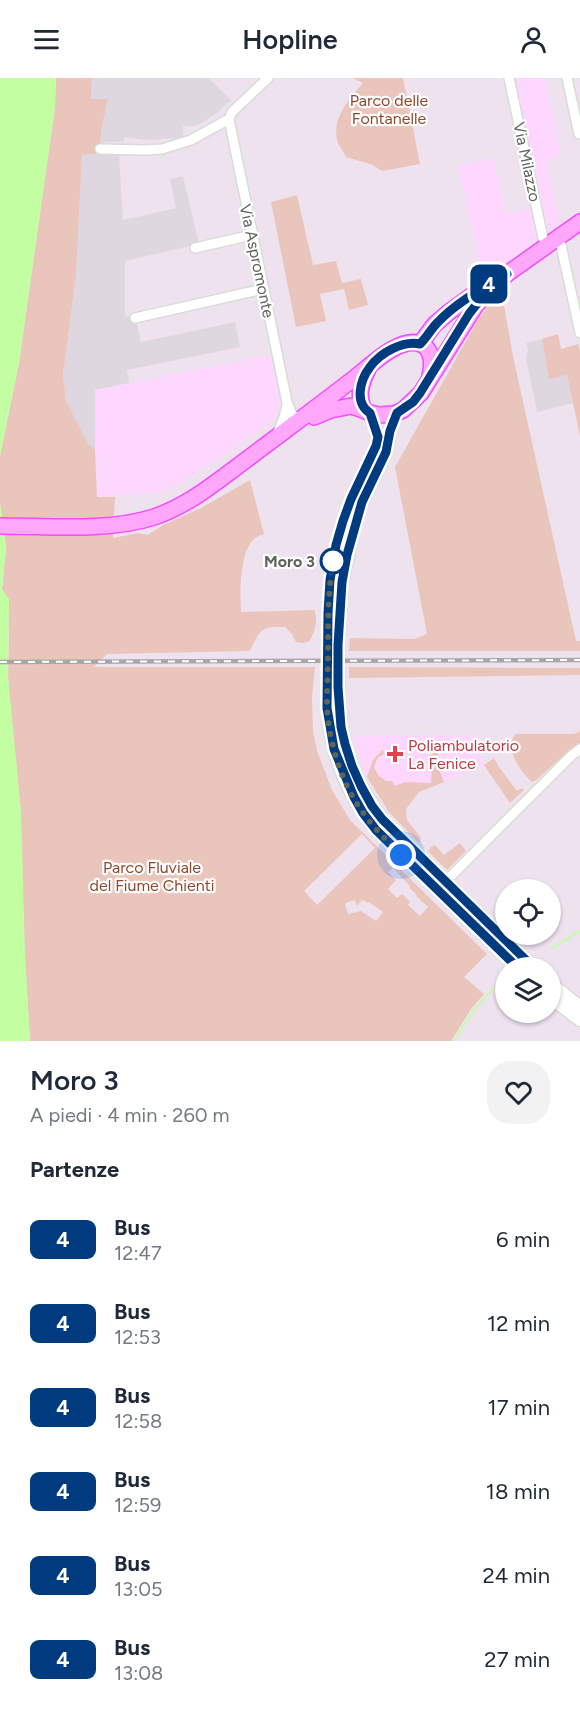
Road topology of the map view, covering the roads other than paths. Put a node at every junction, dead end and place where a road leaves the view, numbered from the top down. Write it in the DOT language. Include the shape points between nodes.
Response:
graph roads {
  1 [pos="509,78"];
  2 [pos="567,78"];
  3 [pos="261,80"];
  4 [pos="229,119"];
  5 [pos="579,134"];
  6 [pos="100,149"];
  7 [pos="580,222"];
  8 [pos="252,235"];
  9 [pos="552,242"];
  10 [pos="195,248"];
  11 [pos="507,274"];
  12 [pos="263,289"];
  13 [pos="135,318"];
  14 [pos="580,333"];
  15 [pos="420,344"];
  16 [pos="370,367"];
  17 [pos="430,376"];
  18 [pos="287,402"];
  19 [pos="367,412"];
  20 [pos="397,413"];
  21 [pos="302,419"];
  22 [pos="273,440"];
  23 [pos="253,455"];
  24 [pos="0,526"];
  25 [pos="580,749"];
  26 [pos="417,862"];
  27 [pos="445,882"];
  28 [pos="480,924"];
  29 [pos="495,938"];
  30 [pos="503,945"];
  31 [pos="519,957"];
  32 [pos="561,992"];
  33 [pos="561,1005"];
  34 [pos="580,1007"];
  35 [pos="580,1020"];
  1 -- 9 [label="street, Via Milazzo" via="543,238"];
  2 -- 5 [label="street"];
  3 -- 4 [label="street"];
  4 -- 6 [label="street" via="198,137 162,149"];
  4 -- 8 [label="street, Via Aspromonte"];
  7 -- 9 [label="main road"];
  8 -- 10 [label="street"];
  8 -- 12 [label="street, Via Aspromonte"];
  9 -- 11 [label="main road"];
  9 -- 14 [label="street, Via Milazzo" via="561,245"];
  11 -- 15 [label="main road" via="449,312"];
  11 -- 17 [label="main road" via="476,305"];
  12 -- 13 [label="street"];
  12 -- 18 [label="street, Via Aspromonte"];
  15 -- 16 [label="main road" via="399,346"];
  15 -- 17 [label="main road" via="432,357"];
  16 -- 19 [label="main road" via="360,395"];
  16 -- 21 [label="main road"];
  17 -- 20 [label="main road" via="413,402"];
  18 -- 21 [label="street, Via Aspromonte" via="292,415"];
  18 -- 22 [label="street, Via Aspromonte"];
  19 -- 20 [label="main road"];
  19 -- 23 [label="main road" via="354,407 318,415"];
  19 -- 26 [label="street" via="378,437 343,521 332,568 327,708 342,773 363,813 376,830"];
  20 -- 26 [label="street" via="386,452 362,502 347,555 340,605 338,687 341,727 361,786 372,806"];
  21 -- 22 [label="main road"];
  22 -- 23 [label="main road"];
  23 -- 24 [label="main road" via="201,493 167,511 131,522"];
  25 -- 27 [label="street"];
  26 -- 27 [label="street"];
  26 -- 28 [label="street"];
  27 -- 28 [label="street"];
  28 -- 29 [label="street"];
  30 -- 31 [label="street"];
  32 -- 34 [label="street"];
  33 -- 35 [label="street"];
}
